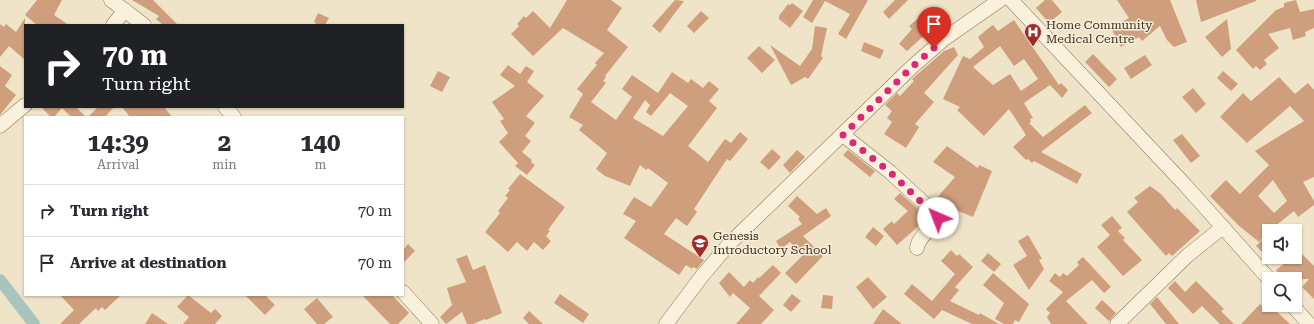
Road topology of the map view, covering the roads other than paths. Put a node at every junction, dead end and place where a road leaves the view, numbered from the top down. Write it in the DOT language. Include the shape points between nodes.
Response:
graph roads {
  1 [pos="110,0"];
  2 [pos="1000,0"];
  3 [pos="1011,0"];
  4 [pos="125,10"];
  5 [pos="114,24"];
  6 [pos="143,24"];
  7 [pos="24,106"];
  8 [pos="226,108"];
  9 [pos="233,116"];
  10 [pos="0,126"];
  11 [pos="843,135"];
  12 [pos="1223,227"];
  13 [pos="916,248"];
  14 [pos="1263,272"];
  15 [pos="404,293"];
  16 [pos="1298,312"];
  17 [pos="432,324"];
  18 [pos="666,324"];
  19 [pos="1118,324"];
  20 [pos="1309,324"];
  1 -- 4 [label="street"];
  2 -- 11 [label="street" via="944,39"];
  3 -- 12 [label="street"];
  4 -- 5 [label="street"];
  4 -- 6 [label="street"];
  7 -- 10 [label="street"];
  8 -- 9 [label="street"];
  11 -- 13 [label="street" via="890,172 937,215 938,220 922,236"];
  11 -- 18 [label="street" via="730,243"];
  12 -- 14 [label="street"];
  12 -- 19 [label="street" via="1188,255"];
  15 -- 17 [label="street"];
  16 -- 20 [label="street"];
}
